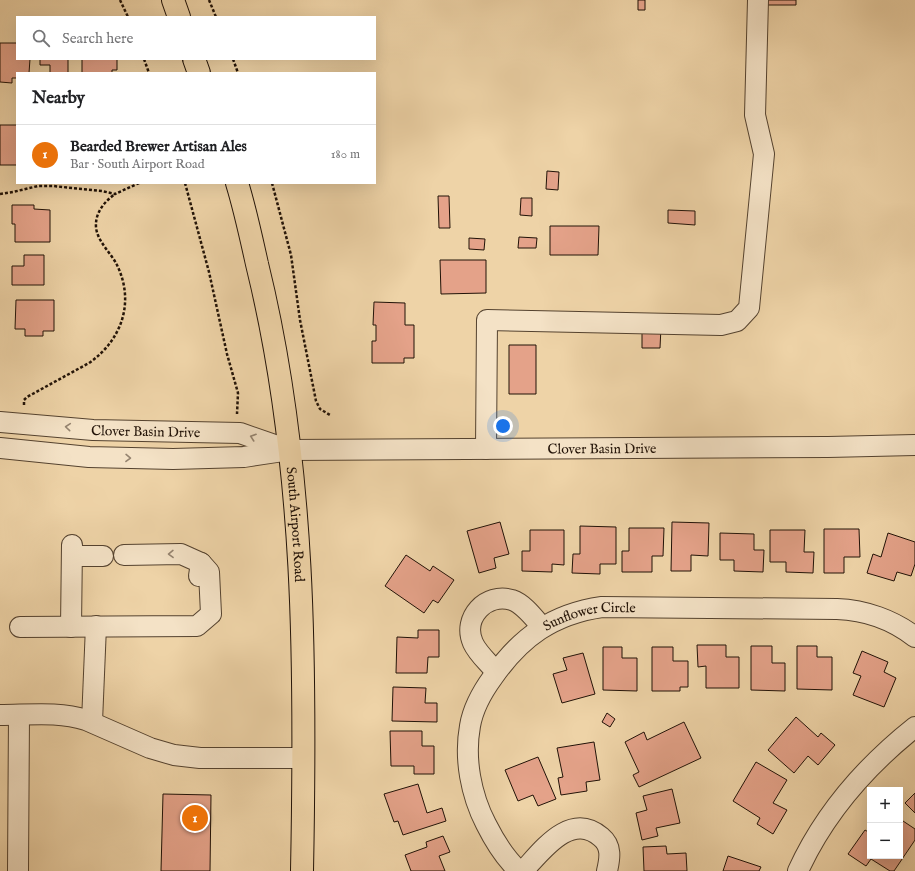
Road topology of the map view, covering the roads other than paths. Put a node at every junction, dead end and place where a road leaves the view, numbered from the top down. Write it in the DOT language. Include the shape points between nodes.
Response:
graph roads {
  1 [pos="173,0"];
  2 [pos="758,0"];
  3 [pos="179,16"];
  4 [pos="194,60"];
  5 [pos="199,72"];
  6 [pos="236,184"];
  7 [pos="0,422"];
  8 [pos="915,445"];
  9 [pos="0,448"];
  10 [pos="486,449"];
  11 [pos="290,450"];
  12 [pos="124,555"];
  13 [pos="103,556"];
  14 [pos="96,626"];
  15 [pos="20,627"];
  16 [pos="71,627"];
  17 [pos="542,627"];
  18 [pos="915,636"];
  19 [pos="496,672"];
  20 [pos="9,715"];
  21 [pos="92,722"];
  22 [pos="915,727"];
  23 [pos="304,758"];
  24 [pos="18,871"];
  25 [pos="302,871"];
  26 [pos="519,871"];
  27 [pos="523,871"];
  28 [pos="607,871"];
  29 [pos="798,871"];
  1 -- 3 [label="main road"];
  2 -- 10 [label="street" via="755,115 764,154 749,308 737,321 721,325 487,320"];
  4 -- 5 [label="main road"];
  6 -- 11 [label="main road, South Airport Road" via="266,298"];
  11 -- 7 [label="street, Clover Basin Drive, one-way" via="240,433 93,430"];
  8 -- 10 [label="street, Clover Basin Drive"];
  9 -- 11 [label="street, Clover Basin Drive, one-way" via="89,457 173,459 244,456"];
  10 -- 11 [label="street, Clover Basin Drive"];
  11 -- 23 [label="main road, South Airport Road" via="301,569"];
  14 -- 12 [label="street, one-way" via="197,626 201,563 181,554"];
  13 -- 16 [label="street" via="72,550"];
  14 -- 16 [label="street"];
  14 -- 21 [label="street"];
  15 -- 16 [label="street"];
  17 -- 18 [label="street, Sunflower Circle" via="575,613 602,607 837,609 871,615 895,624"];
  17 -- 19 [label="street, Sunflower Circle" via="514,649"];
  17 -- 19 [label="street" via="513,600 494,600 479,608 472,620 472,641"];
  19 -- 26 [label="street, Sunflower Circle" via="480,697 472,718 469,768 474,793 484,820 501,851"];
  20 -- 21 [label="street" via="69,716"];
  20 -- 24 [label="street"];
  21 -- 23 [label="street" via="150,748 174,755 200,758"];
  22 -- 29 [label="street" via="874,764 845,796 821,828"];
  23 -- 25 [label="main road, South Airport Road"];
  27 -- 28 [label="street" via="560,835 571,829 582,828 594,832 606,842 609,851"];
}
